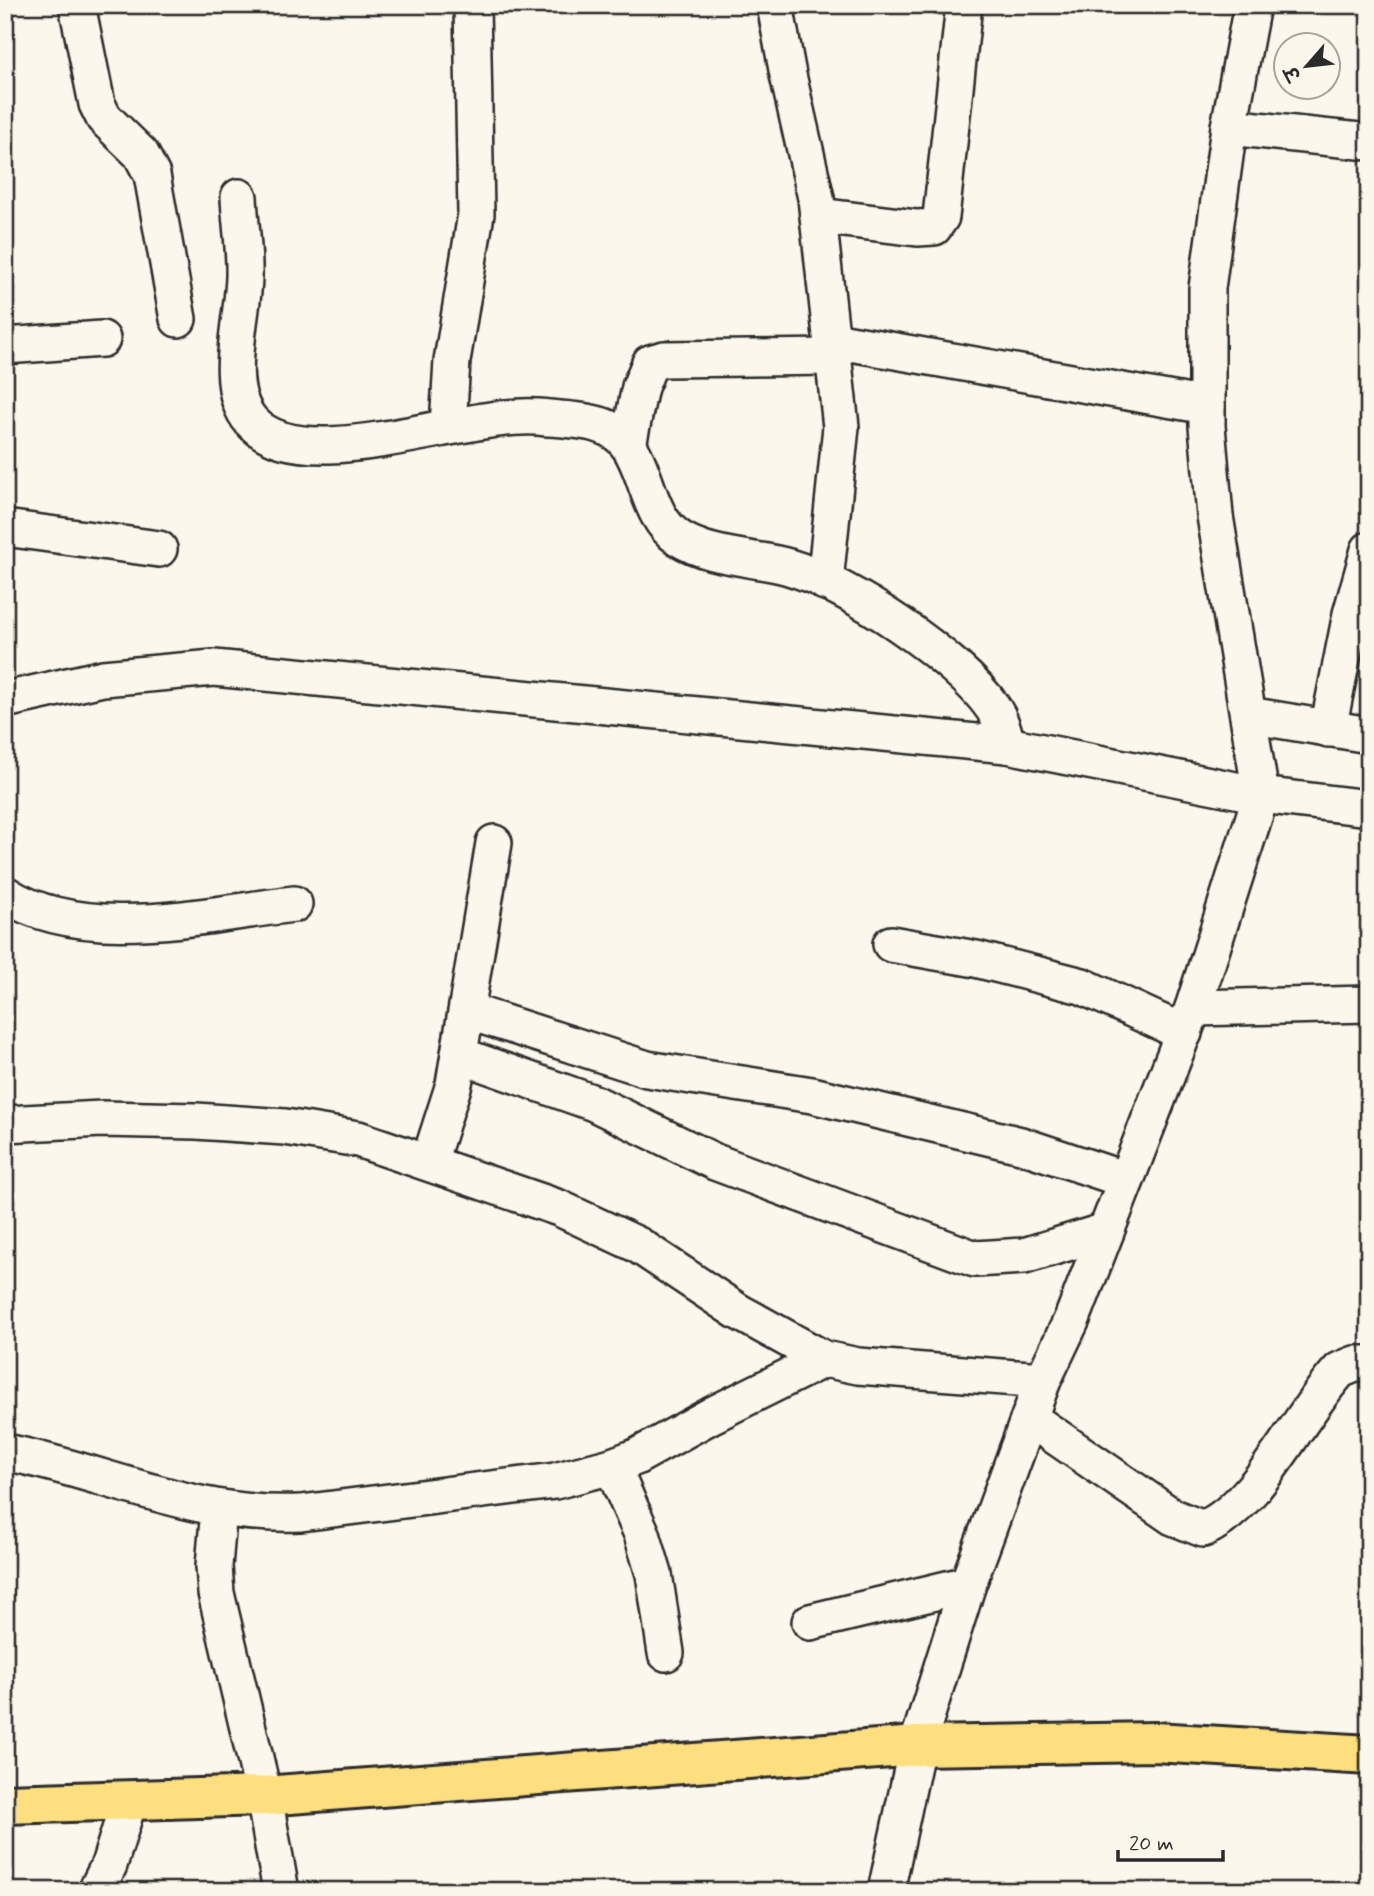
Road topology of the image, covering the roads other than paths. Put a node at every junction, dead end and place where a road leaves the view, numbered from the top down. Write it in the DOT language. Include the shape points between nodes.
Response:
graph roads {
  1 [pos="77,5"];
  2 [pos="472,5"];
  3 [pos="775,5"];
  4 [pos="964,5"];
  5 [pos="1252,5"];
  6 [pos="1229,127"];
  7 [pos="1369,142"];
  8 [pos="239,197"];
  9 [pos="819,216"];
  10 [pos="178,319"];
  11 [pos="102,339"];
  12 [pos="5,346"];
  13 [pos="834,348"];
  14 [pos="1207,406"];
  15 [pos="447,426"];
  16 [pos="628,445"];
  17 [pos="5,528"];
  18 [pos="159,549"];
  19 [pos="1369,550"];
  20 [pos="825,582"];
  21 [pos="5,701"];
  22 [pos="1248,715"];
  23 [pos="1328,729"];
  24 [pos="1369,735"];
  25 [pos="1007,745"];
  26 [pos="1261,795"];
  27 [pos="1369,808"];
  28 [pos="494,844"];
  29 [pos="5,894"];
  30 [pos="295,904"];
  31 [pos="891,944"];
  32 [pos="1369,1004"];
  33 [pos="467,1011"];
  34 [pos="1188,1021"];
  35 [pos="459,1055"];
  36 [pos="5,1124"];
  37 [pos="429,1162"];
  38 [pos="1126,1180"];
  39 [pos="1106,1231"];
  40 [pos="824,1359"];
  41 [pos="1369,1364"];
  42 [pos="1043,1380"];
  43 [pos="1029,1418"];
  44 [pos="5,1452"];
  45 [pos="612,1466"];
  46 [pos="219,1509"];
  47 [pos="968,1584"];
  48 [pos="810,1622"];
  49 [pos="666,1653"];
  50 [pos="917,1746"];
  51 [pos="1369,1755"];
  52 [pos="264,1796"];
  53 [pos="129,1801"];
  54 [pos="5,1804"];
  55 [pos="96,1891"];
  56 [pos="281,1891"];
  57 [pos="886,1891"];
  1 -- 10 [label="street" via="97,104 104,118 141,154 152,175"];
  2 -- 15 [label="street" via="476,214 452,361"];
  3 -- 9 [label="street"];
  4 -- 9 [label="street" via="941,217 934,227 917,228"];
  5 -- 6 [label="street"];
  6 -- 7 [label="street"];
  6 -- 14 [label="street" via="1207,288"];
  8 -- 15 [label="street" via="244,275 234,376 237,396 250,420 275,438 322,447"];
  9 -- 13 [label="street"];
  11 -- 12 [label="street"];
  13 -- 14 [label="street"];
  13 -- 16 [label="street" via="650,363"];
  13 -- 20 [label="street" via="841,427"];
  14 -- 22 [label="street" via="1215,516"];
  15 -- 16 [label="street" via="502,416 536,417 600,425"];
  16 -- 20 [label="street" via="653,507 664,526 678,537 694,546 790,567"];
  17 -- 18 [label="street"];
  19 -- 23 [label="street"];
  20 -- 25 [label="street" via="912,632 972,683 1003,726"];
  21 -- 25 [label="street" via="103,678 214,668"];
  22 -- 23 [label="street"];
  22 -- 26 [label="street"];
  23 -- 24 [label="street"];
  25 -- 26 [label="street"];
  26 -- 27 [label="street"];
  26 -- 34 [label="street"];
  28 -- 33 [label="street"];
  29 -- 30 [label="street" via="26,908 103,922"];
  31 -- 34 [label="street" via="976,959 1082,986"];
  32 -- 34 [label="street"];
  33 -- 35 [label="street"];
  33 -- 38 [label="street" via="647,1069 812,1095 1021,1145"];
  34 -- 38 [label="street"];
  35 -- 37 [label="street"];
  35 -- 39 [label="street" via="594,1103 715,1162 975,1259 1024,1256"];
  36 -- 37 [label="street" via="102,1119 285,1127 358,1139"];
  37 -- 40 [label="street" via="559,1208 638,1245 737,1311"];
  38 -- 39 [label="street"];
  39 -- 42 [label="street"];
  40 -- 42 [label="street" via="858,1366"];
  40 -- 45 [label="street"];
  41 -- 43 [label="street" via="1340,1370 1246,1497 1221,1522 1203,1530 1173,1517"];
  42 -- 43 [label="street"];
  43 -- 47 [label="street"];
  44 -- 46 [label="street"];
  45 -- 46 [label="street" via="555,1481 301,1513 260,1515"];
  45 -- 49 [label="street" via="654,1574"];
  46 -- 52 [label="street" via="216,1593"];
  47 -- 48 [label="street"];
  47 -- 50 [label="street"];
  50 -- 51 [label="main road" via="1155,1742"];
  50 -- 52 [label="main road"];
  50 -- 57 [label="street"];
  52 -- 53 [label="main road"];
  52 -- 56 [label="street"];
  53 -- 54 [label="main road"];
  53 -- 55 [label="street"];
}
